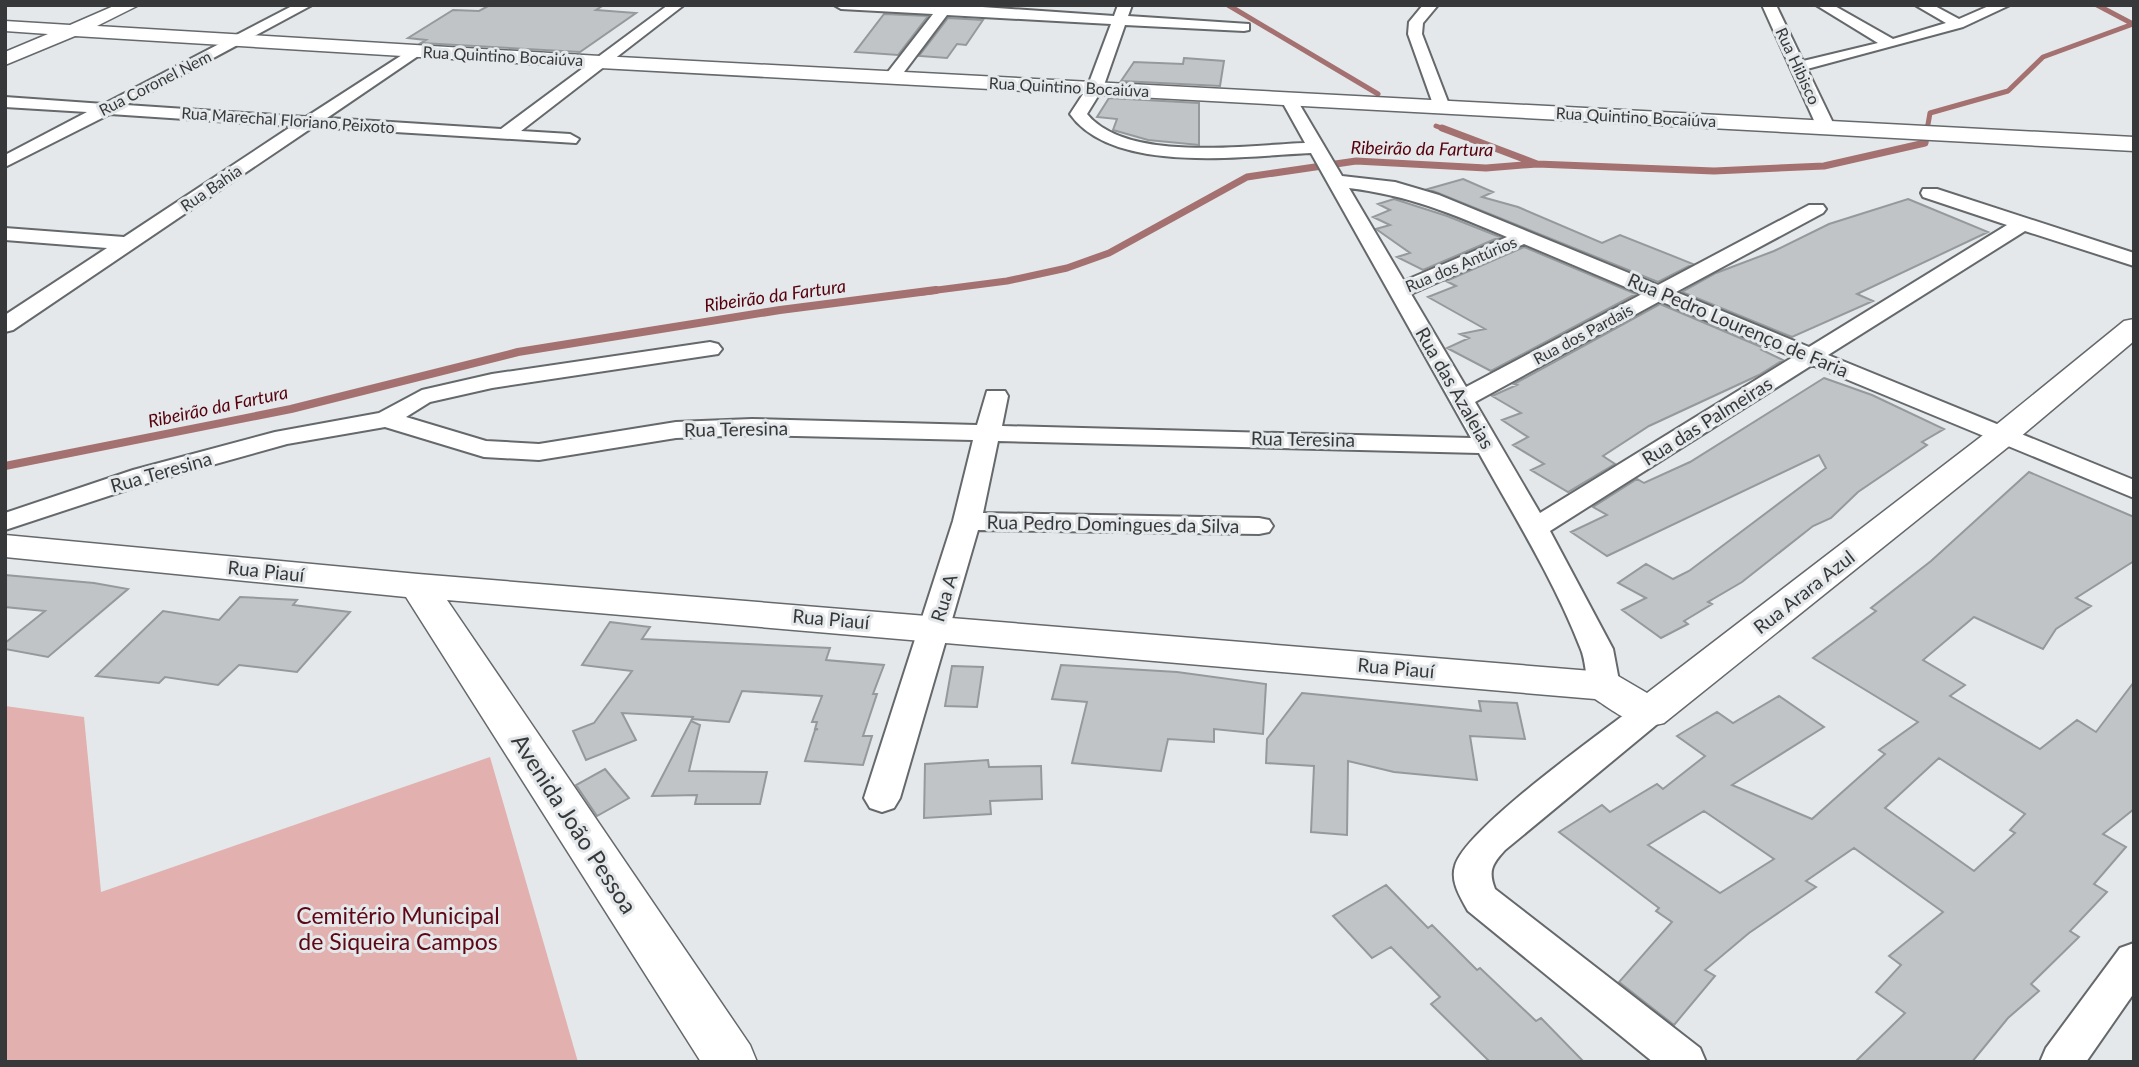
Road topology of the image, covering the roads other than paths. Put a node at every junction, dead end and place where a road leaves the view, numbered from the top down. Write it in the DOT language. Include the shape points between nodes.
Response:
graph roads {
  1 [pos="131,5"];
  2 [pos="305,5"];
  3 [pos="677,5"];
  4 [pos="841,5"];
  5 [pos="1431,5"];
  6 [pos="1769,5"];
  7 [pos="1823,5"];
  8 [pos="1922,5"];
  9 [pos="2003,5"];
  10 [pos="944,8"];
  11 [pos="1123,13"];
  12 [pos="1958,24"];
  13 [pos="5,26"];
  14 [pos="1244,27"];
  15 [pos="76,30"];
  16 [pos="239,40"];
  17 [pos="1891,44"];
  18 [pos="416,51"];
  19 [pos="5,59"];
  20 [pos="600,62"];
  21 [pos="1800,66"];
  22 [pos="892,77"];
  23 [pos="1095,88"];
  24 [pos="1288,98"];
  25 [pos="5,102"];
  26 [pos="1442,107"];
  27 [pos="107,108"];
  28 [pos="307,122"];
  29 [pos="1826,127"];
  30 [pos="506,134"];
  31 [pos="570,139"];
  32 [pos="2134,144"];
  33 [pos="5,162"];
  34 [pos="1327,165"];
  35 [pos="1930,193"];
  36 [pos="1816,209"];
  37 [pos="2022,224"];
  38 [pos="5,234"];
  39 [pos="1524,237"];
  40 [pos="128,243"];
  41 [pos="2134,260"];
  42 [pos="1399,291"];
  43 [pos="1661,292"];
  44 [pos="5,325"];
  45 [pos="2134,327"];
  46 [pos="710,349"];
  47 [pos="1812,356"];
  48 [pos="996,396"];
  49 [pos="1461,399"];
  50 [pos="386,419"];
  51 [pos="986,431"];
  52 [pos="2002,436"];
  53 [pos="1487,446"];
  54 [pos="2134,490"];
  55 [pos="967,521"];
  56 [pos="5,522"];
  57 [pos="1259,526"];
  58 [pos="1535,528"];
  59 [pos="5,546"];
  60 [pos="418,586"];
  61 [pos="935,627"];
  62 [pos="1604,686"];
  63 [pos="1649,713"];
  64 [pos="882,798"];
  65 [pos="2134,960"];
  66 [pos="730,1062"];
  67 [pos="1685,1062"];
  68 [pos="2061,1062"];
  1 -- 15 [label="street"];
  2 -- 16 [label="street, Rua Coronel Nem"];
  3 -- 20 [label="street"];
  4 -- 10 [label="street"];
  5 -- 26 [label="street" via="1416,22 1415,34"];
  6 -- 21 [label="street, Rua Hibisco"];
  7 -- 17 [label="street"];
  8 -- 12 [label="street"];
  9 -- 12 [label="street"];
  10 -- 11 [label="street"];
  10 -- 22 [label="street"];
  11 -- 14 [label="street"];
  11 -- 23 [label="street"];
  12 -- 17 [label="street"];
  13 -- 15 [label="street, Rua Quintino Bocaiúva"];
  15 -- 16 [label="street, Rua Quintino Bocaiúva"];
  15 -- 19 [label="street"];
  16 -- 18 [label="street, Rua Quintino Bocaiúva"];
  16 -- 27 [label="street, Rua Coronel Nem"];
  17 -- 21 [label="street"];
  18 -- 20 [label="street, Rua Quintino Bocaiúva"];
  18 -- 28 [label="street, Rua Bahia"];
  20 -- 22 [label="street, Rua Quintino Bocaiúva"];
  20 -- 30 [label="street"];
  21 -- 29 [label="street, Rua Hibisco"];
  22 -- 23 [label="street, Rua Quintino Bocaiúva"];
  23 -- 24 [label="street, Rua Quintino Bocaiúva"];
  23 -- 34 [label="street, Rua Pedro Lourenço de Faria" via="1077,114 1095,132 1124,142"];
  24 -- 26 [label="street, Rua Quintino Bocaiúva"];
  24 -- 34 [label="street, Rua das Azaleias"];
  25 -- 27 [label="street, Rua Marechal Floriano Peixoto"];
  26 -- 29 [label="street, Rua Quintino Bocaiúva"];
  27 -- 28 [label="street, Rua Marechal Floriano Peixoto"];
  27 -- 33 [label="street, Rua Coronel Nem"];
  28 -- 30 [label="street, Rua Marechal Floriano Peixoto"];
  28 -- 40 [label="street, Rua Bahia"];
  29 -- 32 [label="street, Rua Quintino Bocaiúva"];
  30 -- 31 [label="street, Rua Marechal Floriano Peixoto"];
  34 -- 39 [label="street, Rua Pedro Lourenço de Faria" via="1433,199"];
  34 -- 42 [label="street, Rua das Azaleias"];
  35 -- 37 [label="street"];
  36 -- 43 [label="street, Rua dos Pardais"];
  37 -- 41 [label="street"];
  37 -- 47 [label="street, Rua das Palmeiras"];
  38 -- 40 [label="street"];
  39 -- 42 [label="street, Rua dos Antúrios"];
  39 -- 43 [label="street, Rua Pedro Lourenço de Faria"];
  40 -- 44 [label="street, Rua Bahia"];
  42 -- 49 [label="street, Rua das Azaleias"];
  43 -- 47 [label="street, Rua Pedro Lourenço de Faria"];
  43 -- 49 [label="street, Rua dos Pardais"];
  45 -- 52 [label="street, Rua Arara Azul"];
  46 -- 50 [label="street" via="422,397"];
  47 -- 52 [label="street, Rua Pedro Lourenço de Faria"];
  47 -- 58 [label="street, Rua das Palmeiras"];
  48 -- 51 [label="street, Rua A"];
  49 -- 53 [label="street, Rua das Azaleias"];
  50 -- 51 [label="street, Rua Teresina" via="484,449 539,452 676,430"];
  50 -- 56 [label="street, Rua Teresina" via="284,437 142,476"];
  51 -- 53 [label="street, Rua Teresina"];
  51 -- 55 [label="street, Rua A"];
  52 -- 54 [label="street, Rua Pedro Lourenço de Faria"];
  52 -- 63 [label="street, Rua Arara Azul"];
  53 -- 58 [label="street, Rua das Azaleias"];
  55 -- 57 [label="street, Rua Pedro Domingues da Silva"];
  55 -- 61 [label="street, Rua A"];
  58 -- 62 [label="street, Rua das Azaleias" via="1597,649"];
  59 -- 60 [label="street, Rua Piauí"];
  60 -- 61 [label="street, Rua Piauí"];
  60 -- 66 [label="street, Avenida João Pessoa"];
  61 -- 62 [label="street, Rua Piauí"];
  61 -- 64 [label="street, Rua A"];
  62 -- 63 [label="street, Rua Piauí"];
  63 -- 67 [label="street, Rua Arara Azul" via="1475,857 1470,880 1481,900"];
  65 -- 68 [label="street"];
}
